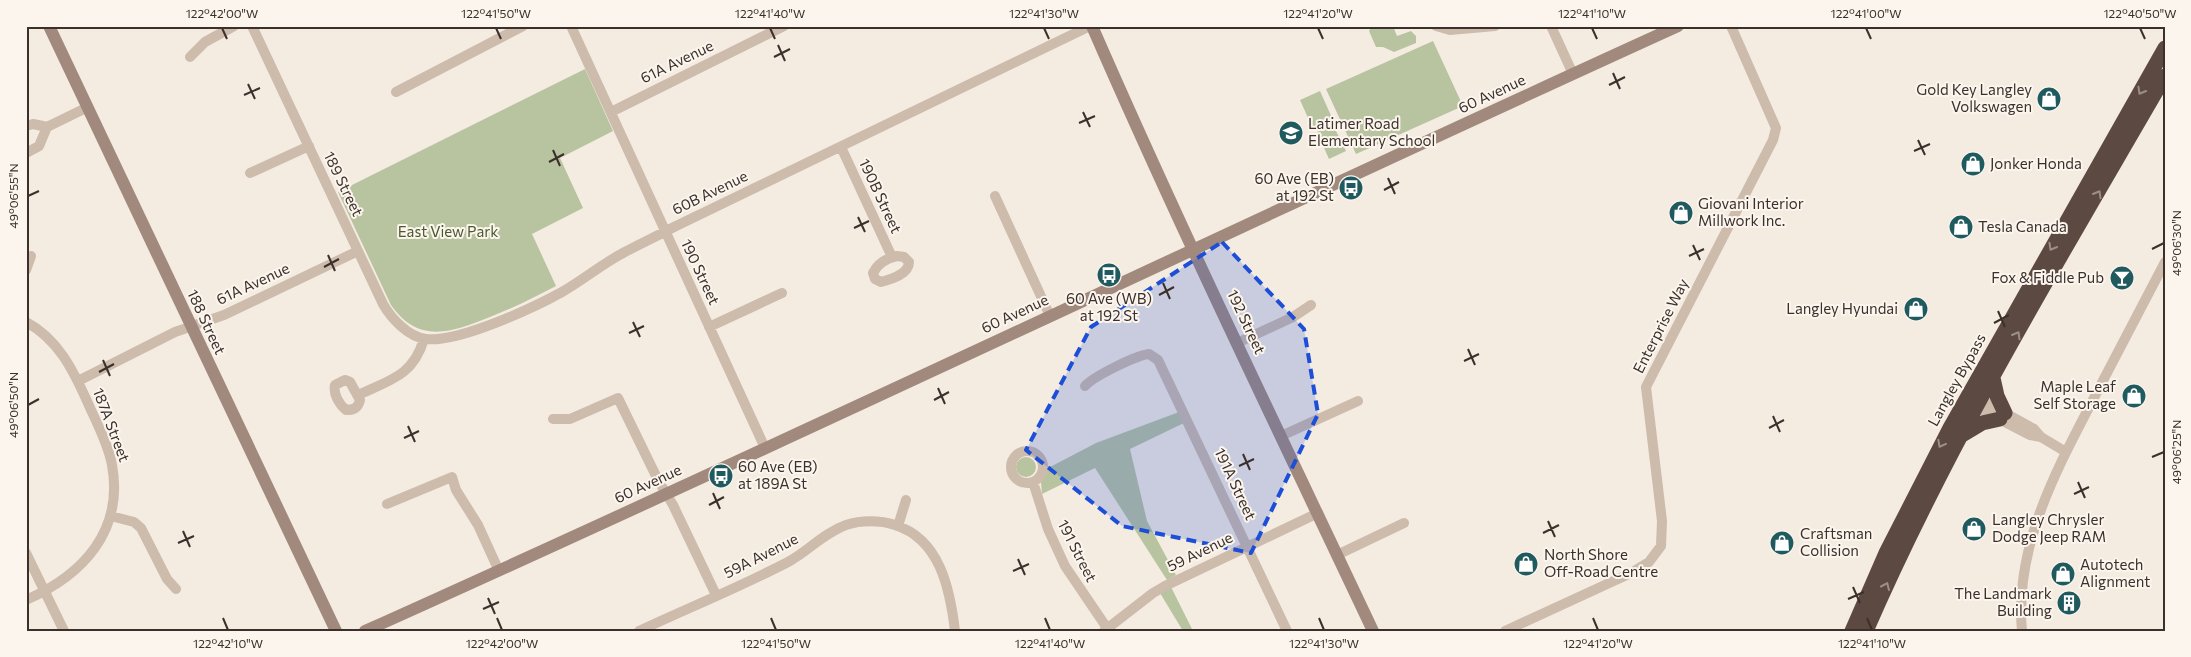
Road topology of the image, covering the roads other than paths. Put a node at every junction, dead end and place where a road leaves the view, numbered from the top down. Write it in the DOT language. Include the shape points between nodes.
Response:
graph roads {
  1 [pos="49,26"];
  2 [pos="234,26"];
  3 [pos="252,26"];
  4 [pos="523,26"];
  5 [pos="571,26"];
  6 [pos="784,26"];
  7 [pos="1091,26"];
  8 [pos="1436,26"];
  9 [pos="1495,26"];
  10 [pos="1551,26"];
  11 [pos="1678,26"];
  12 [pos="1732,26"];
  13 [pos="2165,48"];
  14 [pos="190,57"];
  15 [pos="1573,74"];
  16 [pos="2165,76"];
  17 [pos="396,92"];
  18 [pos="88,107"];
  19 [pos="610,112"];
  20 [pos="26,126"];
  21 [pos="47,127"];
  22 [pos="309,146"];
  23 [pos="841,147"];
  24 [pos="26,153"];
  25 [pos="250,173"];
  26 [pos="995,196"];
  27 [pos="665,232"];
  28 [pos="1193,249"];
  29 [pos="358,251"];
  30 [pos="31,256"];
  31 [pos="892,257"];
  32 [pos="2165,262"];
  33 [pos="26,270"];
  34 [pos="782,293"];
  35 [pos="1310,305"];
  36 [pos="1050,316"];
  37 [pos="26,322"];
  38 [pos="190,326"];
  39 [pos="709,327"];
  40 [pos="424,339"];
  41 [pos="1237,343"];
  42 [pos="1993,378"];
  43 [pos="78,381"];
  44 [pos="1086,386"];
  45 [pos="358,395"];
  46 [pos="1972,400"];
  47 [pos="1358,401"];
  48 [pos="2003,416"];
  49 [pos="553,419"];
  50 [pos="1960,435"];
  51 [pos="1281,436"];
  52 [pos="765,448"];
  53 [pos="2066,452"];
  54 [pos="1033,482"];
  55 [pos="666,493"];
  56 [pos="906,500"];
  57 [pos="387,504"];
  58 [pos="1318,513"];
  59 [pos="111,516"];
  60 [pos="1404,523"];
  61 [pos="898,526"];
  62 [pos="1248,546"];
  63 [pos="26,553"];
  64 [pos="1337,555"];
  65 [pos="499,571"];
  66 [pos="176,589"];
  67 [pos="45,591"];
  68 [pos="716,595"];
  69 [pos="26,600"];
  70 [pos="1106,629"];
  71 [pos="64,631"];
  72 [pos="336,631"];
  73 [pos="365,631"];
  74 [pos="639,631"];
  75 [pos="955,631"];
  76 [pos="1287,631"];
  77 [pos="1373,631"];
  78 [pos="1506,631"];
  79 [pos="1852,631"];
  80 [pos="1866,631"];
  81 [pos="2022,631"];
  1 -- 18 [label="street, 188 Street"];
  2 -- 14 [label="street" via="205,42"];
  3 -- 22 [label="street, 189 Street"];
  4 -- 17 [label="street"];
  5 -- 19 [label="street, 190 Street"];
  6 -- 19 [label="street, 61A Avenue"];
  7 -- 23 [label="street, 60B Avenue"];
  7 -- 28 [label="street, 192 Street"];
  8 -- 9 [label="street" via="1450,30"];
  10 -- 15 [label="street"];
  11 -- 15 [label="street, 60 Avenue"];
  12 -- 78 [label="street, Enterprise Way" via="1776,128 1773,140 1646,387 1662,521 1661,546 1649,562 1631,572"];
  13 -- 46 [label="highway, Langley Bypass, one-way"];
  15 -- 28 [label="street, 60 Avenue"];
  42 -- 16 [label="highway, Langley Bypass, one-way"];
  18 -- 21 [label="street"];
  18 -- 38 [label="street, 188 Street"];
  19 -- 27 [label="street, 190 Street"];
  20 -- 21 [label="street"];
  21 -- 24 [label="street" via="40,146"];
  22 -- 25 [label="street"];
  22 -- 29 [label="street, 189 Street"];
  23 -- 27 [label="street, 60B Avenue"];
  23 -- 31 [label="street, 190B Street"];
  26 -- 36 [label="street"];
  27 -- 39 [label="street, 190 Street"];
  27 -- 40 [label="street, 60B Avenue" via="561,292 492,324 455,337"];
  28 -- 36 [label="street, 60 Avenue"];
  28 -- 41 [label="street, 192 Street"];
  29 -- 38 [label="street, 61A Avenue" via="224,315"];
  29 -- 40 [label="street, 189 Street" via="389,314 410,333"];
  30 -- 33 [label="street"];
  32 -- 53 [label="street"];
  34 -- 39 [label="street"];
  35 -- 41 [label="street" via="1293,317"];
  36 -- 52 [label="street, 60 Avenue"];
  37 -- 43 [label="street, 187A Street" via="52,341"];
  38 -- 43 [label="street, 61A Avenue"];
  38 -- 72 [label="street, 188 Street"];
  39 -- 52 [label="street, 190 Street"];
  40 -- 45 [label="street" via="410,368"];
  41 -- 51 [label="street, 192 Street"];
  42 -- 46 [label="highway, Langley Bypass"];
  42 -- 48 [label="highway"];
  43 -- 59 [label="street, 187A Street" via="112,465"];
  44 -- 62 [label="street, 191A Street" via="1141,356 1149,354 1158,360"];
  46 -- 48 [label="street"];
  46 -- 50 [label="highway, Langley Bypass"];
  46 -- 79 [label="highway, Langley Bypass, one-way" via="1923,478"];
  47 -- 51 [label="street"];
  48 -- 50 [label="highway"];
  48 -- 53 [label="street" via="2030,435 2041,437"];
  49 -- 55 [label="street" via="570,419 618,398"];
  80 -- 50 [label="highway, Langley Bypass, one-way"];
  51 -- 58 [label="street, 192 Street"];
  52 -- 55 [label="street, 60 Avenue"];
  53 -- 81 [label="street" via="2036,519 2023,581"];
  54 -- 70 [label="street, 191 Street" via="1048,529 1065,566"];
  55 -- 65 [label="street, 60 Avenue"];
  55 -- 68 [label="street"];
  56 -- 61 [label="street"];
  57 -- 65 [label="street" via="452,477"];
  58 -- 62 [label="street, 59 Avenue"];
  58 -- 64 [label="street, 192 Street"];
  59 -- 66 [label="street" via="134,522 141,528 167,579"];
  59 -- 67 [label="street, 187A Street" via="84,562"];
  60 -- 64 [label="street"];
  61 -- 68 [label="street, 59A Avenue" via="879,522 847,524 788,562"];
  61 -- 75 [label="street" via="921,539 936,559 949,594"];
  62 -- 70 [label="street, 59 Avenue" via="1153,593"];
  62 -- 76 [label="street, 191A Street"];
  63 -- 67 [label="street"];
  64 -- 77 [label="street, 192 Street"];
  65 -- 73 [label="street, 60 Avenue"];
  67 -- 69 [label="street, 187A Street"];
  67 -- 71 [label="street"];
  68 -- 74 [label="street, 59A Avenue"];
}
